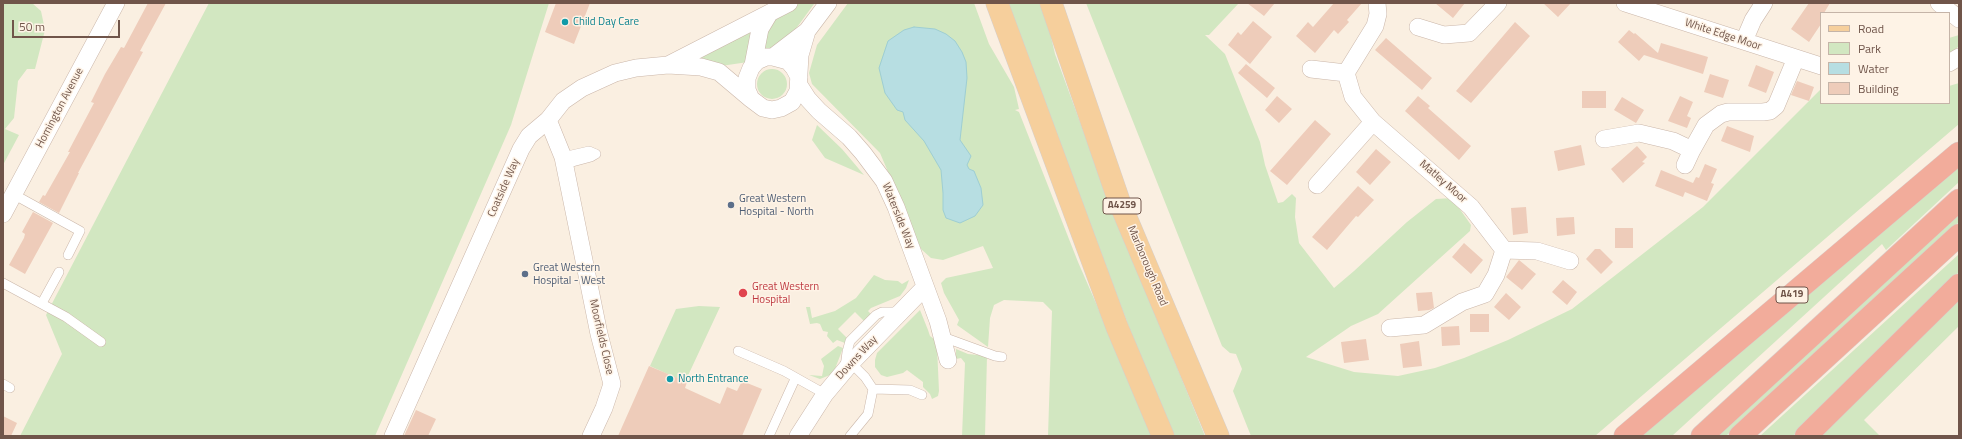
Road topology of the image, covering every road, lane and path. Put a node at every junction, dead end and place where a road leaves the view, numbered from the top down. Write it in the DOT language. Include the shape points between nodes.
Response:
graph roads {
  1 [pos="116,3"];
  2 [pos="790,3"];
  3 [pos="828,3"];
  4 [pos="985,3"];
  5 [pos="997,3"];
  6 [pos="1051,3"];
  7 [pos="1377,3"];
  8 [pos="1498,3"];
  9 [pos="1625,3"];
  10 [pos="1764,3"];
  11 [pos="1939,3"];
  12 [pos="769,14"];
  13 [pos="1959,19"];
  14 [pos="1418,27"];
  15 [pos="1006,29"];
  16 [pos="807,31"];
  17 [pos="1744,41"];
  18 [pos="773,57"];
  19 [pos="1959,57"];
  20 [pos="1796,58"];
  21 [pos="1950,62"];
  22 [pos="668,65"];
  23 [pos="1820,66"];
  24 [pos="752,67"];
  25 [pos="1310,69"];
  26 [pos="719,72"];
  27 [pos="1346,73"];
  28 [pos="799,81"];
  29 [pos="751,99"];
  30 [pos="785,107"];
  31 [pos="827,118"];
  32 [pos="548,120"];
  33 [pos="1373,122"];
  34 [pos="1604,139"];
  35 [pos="596,154"];
  36 [pos="1959,154"];
  37 [pos="564,161"];
  38 [pos="1317,185"];
  39 [pos="13,194"];
  40 [pos="1959,200"];
  41 [pos="3,214"];
  42 [pos="1959,235"];
  43 [pos="1504,250"];
  44 [pos="68,255"];
  45 [pos="1570,261"];
  46 [pos="59,272"];
  47 [pos="3,283"];
  48 [pos="1959,284"];
  49 [pos="924,287"];
  50 [pos="42,303"];
  51 [pos="1390,328"];
  52 [pos="943,337"];
  53 [pos="101,342"];
  54 [pos="738,351"];
  55 [pos="1002,357"];
  56 [pos="948,360"];
  57 [pos="848,367"];
  58 [pos="795,379"];
  59 [pos="873,389"];
  60 [pos="825,394"];
  61 [pos="922,395"];
  62 [pos="393,436"];
  63 [pos="591,436"];
  64 [pos="769,436"];
  65 [pos="798,436"];
  66 [pos="850,436"];
  67 [pos="1163,436"];
  68 [pos="1218,436"];
  69 [pos="1625,436"];
  70 [pos="1702,436"];
  71 [pos="1740,436"];
  72 [pos="1806,436"];
  1 -- 39 [label="street, Homington Avenue"];
  2 -- 12 [label="street"];
  3 -- 16 [label="street"];
  4 -- 15 [label="street"];
  5 -- 15 [label="main road"];
  6 -- 68 [label="main road, Marlborough Road / A4259" via="1120,201"];
  7 -- 27 [label="street" via="1375,26"];
  8 -- 14 [label="street" via="1469,32 1444,35"];
  9 -- 17 [label="street, White Edge Moor"];
  10 -- 17 [label="street"];
  11 -- 13 [label="street"];
  12 -- 22 [label="street"];
  12 -- 24 [label="street" via="760,29"];
  15 -- 67 [label="main road" via="1117,327"];
  16 -- 18 [label="street"];
  16 -- 28 [label="street" via="800,55"];
  17 -- 20 [label="street, White Edge Moor"];
  18 -- 24 [label="street" via="761,59"];
  18 -- 28 [label="street" via="788,61"];
  19 -- 21 [label="street"];
  20 -- 23 [label="street, White Edge Moor"];
  20 -- 34 [label="street" via="1776,106 1770,111 1721,114 1706,125 1689,158 1673,141 1639,133"];
  22 -- 26 [label="street, Coatside Way" via="701,67"];
  22 -- 32 [label="street, Coatside Way" via="636,68 605,77 574,92"];
  24 -- 26 [label="street, Coatside Way"];
  24 -- 29 [label="street" via="746,84"];
  25 -- 27 [label="street"];
  26 -- 29 [label="street, Coatside Way"];
  27 -- 33 [label="street, Matley Moor" via="1353,97"];
  28 -- 30 [label="street" via="796,96"];
  28 -- 31 [label="street, Waterside Way" via="808,99"];
  29 -- 30 [label="street" via="763,108 772,110"];
  30 -- 31 [label="street, Waterside Way"];
  31 -- 49 [label="street, Waterside Way" via="859,147 884,182 896,207"];
  32 -- 37 [label="street, Moorfields Close"];
  32 -- 62 [label="street, Coatside Way" via="530,136 521,149"];
  33 -- 38 [label="street"];
  33 -- 43 [label="street, Matley Moor" via="1471,207"];
  35 -- 37 [label="lane" via="589,151"];
  36 -- 69 [label="highway, A419"];
  37 -- 63 [label="street, Moorfields Close" via="599,334 612,384"];
  39 -- 41 [label="street, Homington Avenue"];
  39 -- 44 [label="lane" via="80,231"];
  40 -- 70 [label="highway"];
  42 -- 71 [label="highway"];
  43 -- 45 [label="street" via="1536,251"];
  43 -- 51 [label="street" via="1496,275 1485,294 1462,302 1424,325"];
  46 -- 50 [label="lane"];
  47 -- 50 [label="lane"];
  48 -- 72 [label="highway"];
  49 -- 52 [label="street, Waterside Way"];
  49 -- 57 [label="street, Downs Way"];
  50 -- 53 [label="lane"];
  52 -- 55 [label="lane"];
  52 -- 56 [label="street, Waterside Way"];
  54 -- 58 [label="lane" via="784,371"];
  57 -- 59 [label="lane" via="865,377"];
  57 -- 60 [label="street, Downs Way"];
  58 -- 60 [label="lane"];
  58 -- 64 [label="lane"];
  59 -- 61 [label="lane" via="910,390"];
  59 -- 66 [label="lane" via="868,414"];
  60 -- 65 [label="street, Downs Way"];
}
